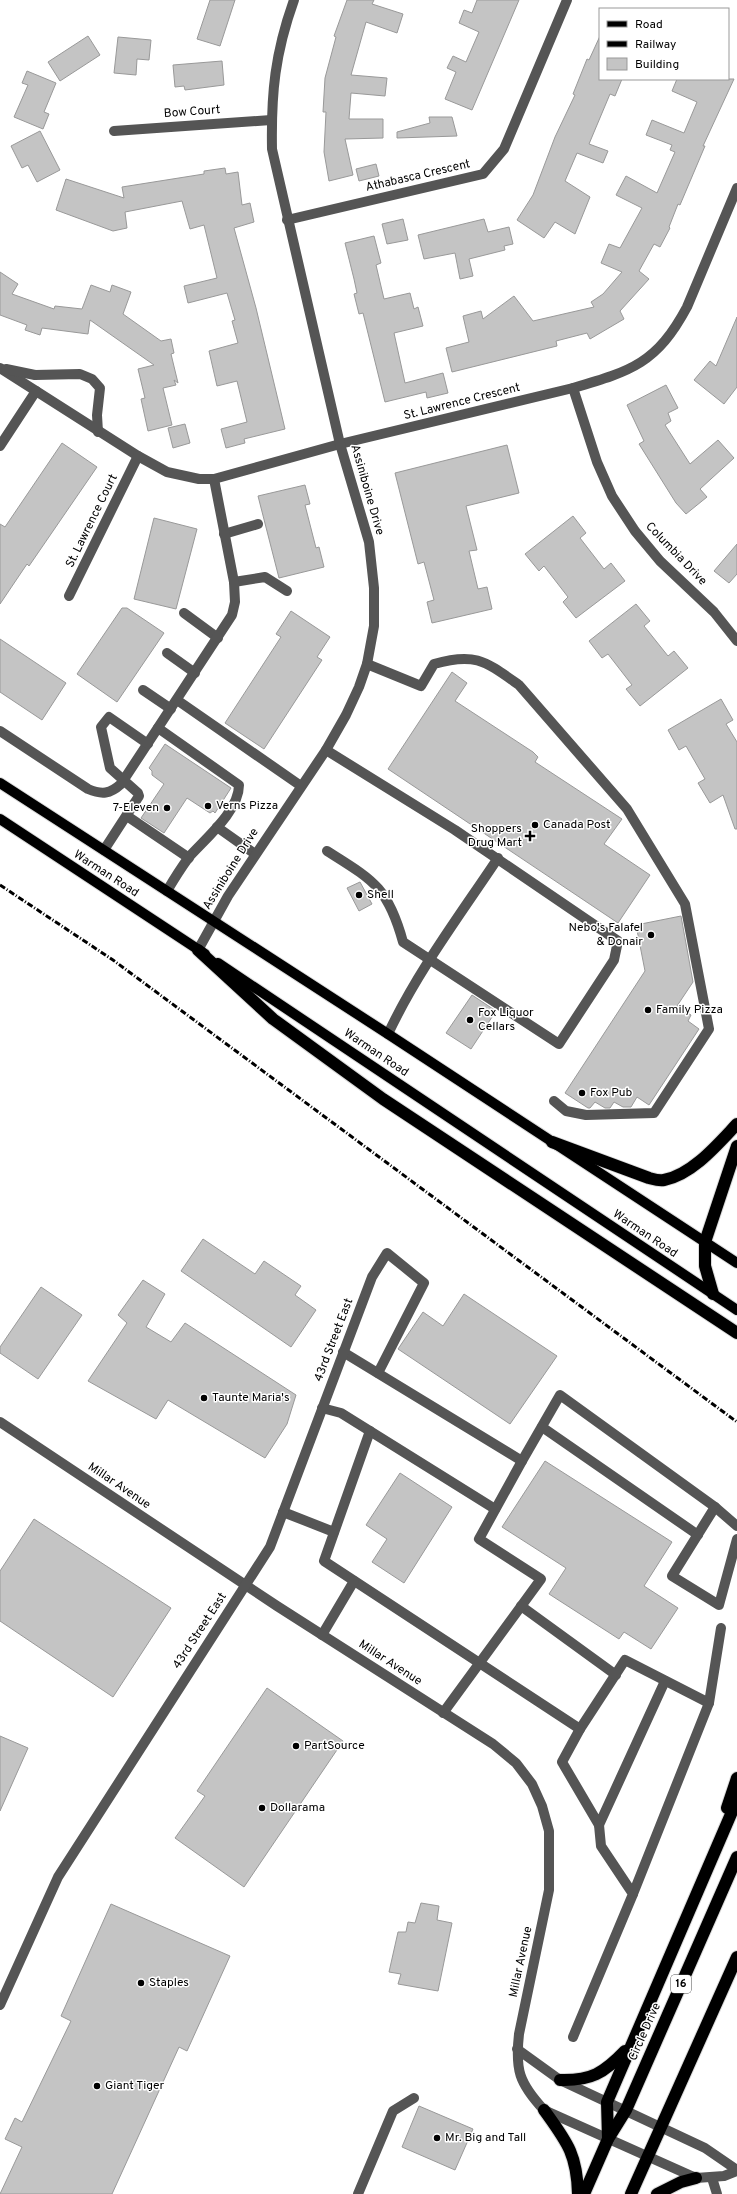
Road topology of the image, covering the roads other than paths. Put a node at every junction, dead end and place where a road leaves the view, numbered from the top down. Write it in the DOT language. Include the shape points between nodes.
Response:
graph roads {
  1 [pos="294,0"];
  2 [pos="567,0"];
  3 [pos="271,120"];
  4 [pos="114,131"];
  5 [pos="737,188"];
  6 [pos="287,220"];
  7 [pos="0,368"];
  8 [pos="573,388"];
  9 [pos="36,391"];
  10 [pos="98,432"];
  11 [pos="340,444"];
  12 [pos="0,446"];
  13 [pos="138,456"];
  14 [pos="214,479"];
  15 [pos="258,524"];
  16 [pos="224,534"];
  17 [pos="234,582"];
  18 [pos="287,591"];
  19 [pos="69,596"];
  20 [pos="184,613"];
  21 [pos="218,638"];
  22 [pos="737,641"];
  23 [pos="167,653"];
  24 [pos="367,664"];
  25 [pos="195,673"];
  26 [pos="143,690"];
  27 [pos="174,705"];
  28 [pos="158,728"];
  29 [pos="0,731"];
  30 [pos="148,744"];
  31 [pos="326,750"];
  32 [pos="123,781"];
  33 [pos="0,784"];
  34 [pos="301,786"];
  35 [pos="127,816"];
  36 [pos="0,819"];
  37 [pos="217,827"];
  38 [pos="104,850"];
  39 [pos="327,851"];
  40 [pos="255,854"];
  41 [pos="189,858"];
  42 [pos="498,858"];
  43 [pos="167,891"];
  44 [pos="213,922"];
  45 [pos="198,950"];
  46 [pos="431,959"];
  47 [pos="388,1034"];
  48 [pos="554,1101"];
  49 [pos="737,1124"];
  50 [pos="552,1142"];
  51 [pos="737,1146"];
  52 [pos="705,1242"];
  53 [pos="737,1263"];
  54 [pos="713,1294"];
  55 [pos="737,1310"];
  56 [pos="737,1333"];
  57 [pos="343,1352"];
  58 [pos="378,1373"];
  59 [pos="322,1408"];
  60 [pos="0,1422"];
  61 [pos="542,1427"];
  62 [pos="370,1431"];
  63 [pos="522,1461"];
  64 [pos="715,1507"];
  65 [pos="495,1509"];
  66 [pos="282,1512"];
  67 [pos="737,1526"];
  68 [pos="334,1532"];
  69 [pos="698,1535"];
  70 [pos="737,1539"];
  71 [pos="354,1581"];
  72 [pos="245,1585"];
  73 [pos="521,1606"];
  74 [pos="721,1628"];
  75 [pos="322,1634"];
  76 [pos="479,1663"];
  77 [pos="616,1675"];
  78 [pos="665,1681"];
  79 [pos="708,1703"];
  80 [pos="443,1713"];
  81 [pos="580,1729"];
  82 [pos="737,1778"];
  83 [pos="737,1800"];
  84 [pos="599,1825"];
  85 [pos="737,1858"];
  86 [pos="700,1885"];
  87 [pos="633,1894"];
  88 [pos="737,1957"];
  89 [pos="737,1970"];
  90 [pos="0,2005"];
  91 [pos="715,2008"];
  92 [pos="572,2037"];
  93 [pos="629,2048"];
  94 [pos="517,2049"];
  95 [pos="560,2080"];
  96 [pos="414,2098"];
  97 [pos="606,2102"];
  98 [pos="544,2110"];
  99 [pos="626,2110"];
  100 [pos="662,2128"];
  101 [pos="608,2139"];
  102 [pos="648,2157"];
  103 [pos="737,2170"];
  104 [pos="696,2178"];
  105 [pos="712,2178"];
  106 [pos="358,2194"];
  107 [pos="578,2194"];
  108 [pos="584,2194"];
  109 [pos="631,2194"];
  110 [pos="657,2194"];
  111 [pos="717,2194"];
  1 -- 3 [label="street, Assiniboine Drive" via="277,57"];
  2 -- 6 [label="street, Athabasca Crescent" via="504,149 483,174"];
  3 -- 4 [label="street, Bow Court"];
  3 -- 6 [label="street, Assiniboine Drive" via="272,149"];
  5 -- 8 [label="street, St. Lawrence Crescent" via="687,307 678,325 660,348 637,366 609,378"];
  6 -- 11 [label="street, Assiniboine Drive"];
  7 -- 9 [label="street, St. Lawrence Crescent"];
  7 -- 10 [label="street, St. Lawrence Crescent" via="35,374 80,374 92,379 100,388"];
  8 -- 11 [label="street, St. Lawrence Crescent"];
  8 -- 22 [label="street, Columbia Drive" via="612,496 635,531 660,561 714,612"];
  9 -- 10 [label="street, St. Lawrence Crescent"];
  9 -- 12 [label="street"];
  10 -- 13 [label="street, St. Lawrence Crescent"];
  11 -- 14 [label="street, St. Lawrence Crescent"];
  11 -- 24 [label="street, Assiniboine Drive" via="369,542 374,588 374,626"];
  13 -- 14 [label="street, St. Lawrence Crescent" via="173,474"];
  13 -- 19 [label="street, St. Lawrence Court"];
  14 -- 16 [label="street"];
  15 -- 16 [label="street"];
  16 -- 17 [label="street"];
  17 -- 18 [label="street" via="265,577"];
  17 -- 21 [label="street" via="235,602 232,615"];
  20 -- 21 [label="street"];
  21 -- 25 [label="street"];
  23 -- 25 [label="street"];
  24 -- 31 [label="street, Assiniboine Drive" via="346,715"];
  24 -- 48 [label="street" via="421,686 434,664 456,658 477,659 519,685 627,809 685,904 709,1029 654,1113 586,1114 566,1111"];
  25 -- 27 [label="street"];
  26 -- 27 [label="street"];
  27 -- 28 [label="street"];
  27 -- 34 [label="street"];
  28 -- 30 [label="street"];
  28 -- 37 [label="street" via="239,785 237,800"];
  29 -- 32 [label="street" via="88,789 107,793 115,790"];
  30 -- 32 [label="street"];
  30 -- 32 [label="street" via="109,718 101,727 110,768"];
  31 -- 34 [label="street, Assiniboine Drive"];
  31 -- 42 [label="street"];
  32 -- 35 [label="street" via="139,796"];
  33 -- 38 [label="main road, Warman Road"];
  34 -- 40 [label="street, Assiniboine Drive"];
  35 -- 38 [label="street"];
  35 -- 41 [label="street"];
  36 -- 45 [label="main road, Warman Road"];
  37 -- 40 [label="street"];
  37 -- 41 [label="street"];
  38 -- 43 [label="main road, Warman Road"];
  39 -- 46 [label="street" via="376,884 397,918 403,942"];
  40 -- 44 [label="street, Assiniboine Drive"];
  41 -- 43 [label="street"];
  42 -- 46 [label="street"];
  42 -- 46 [label="street" via="618,941 614,960 563,1038 559,1044"];
  43 -- 44 [label="main road, Warman Road"];
  44 -- 45 [label="street, Assiniboine Drive"];
  44 -- 47 [label="main road, Warman Road"];
  45 -- 54 [label="main road, Warman Road"];
  45 -- 56 [label="highway" via="273,1019 383,1100"];
  46 -- 47 [label="street"];
  47 -- 50 [label="main road, Warman Road"];
  49 -- 50 [label="highway" via="707,1156 690,1168 663,1180 649,1178"];
  50 -- 52 [label="main road, Warman Road"];
  51 -- 52 [label="highway"];
  52 -- 53 [label="main road, Warman Road"];
  52 -- 54 [label="highway" via="705,1266"];
  54 -- 55 [label="main road, Warman Road"];
  57 -- 58 [label="street"];
  57 -- 58 [label="street, 43rd Street East" via="372,1277 387,1253 424,1283"];
  57 -- 59 [label="street, 43rd Street East"];
  58 -- 63 [label="street"];
  59 -- 62 [label="street" via="341,1413"];
  59 -- 66 [label="street, 43rd Street East"];
  60 -- 72 [label="street, Millar Avenue"];
  61 -- 63 [label="street"];
  61 -- 64 [label="street" via="560,1395"];
  61 -- 69 [label="street"];
  62 -- 65 [label="street"];
  62 -- 68 [label="street"];
  63 -- 65 [label="street"];
  64 -- 67 [label="street"];
  64 -- 69 [label="street"];
  65 -- 73 [label="street" via="478,1539 541,1579"];
  66 -- 68 [label="street"];
  66 -- 72 [label="street, 43rd Street East" via="270,1547"];
  68 -- 71 [label="street" via="324,1561"];
  69 -- 70 [label="street" via="672,1576 719,1605"];
  71 -- 75 [label="street"];
  71 -- 76 [label="street"];
  72 -- 75 [label="street, Millar Avenue"];
  72 -- 90 [label="street, 43rd Street East" via="58,1878"];
  73 -- 76 [label="street"];
  73 -- 77 [label="street"];
  74 -- 79 [label="street"];
  75 -- 80 [label="street, Millar Avenue"];
  76 -- 80 [label="street"];
  76 -- 81 [label="street"];
  77 -- 78 [label="street" via="625,1660"];
  77 -- 81 [label="street"];
  78 -- 79 [label="street"];
  78 -- 84 [label="street"];
  79 -- 87 [label="street"];
  80 -- 94 [label="street, Millar Avenue" via="494,1744 516,1763 532,1784 549,1831 548,1890"];
  81 -- 84 [label="street" via="562,1762"];
  82 -- 86 [label="highway"];
  83 -- 86 [label="highway"];
  84 -- 87 [label="street" via="601,1846"];
  85 -- 99 [label="highway, Circle Drive / 16"];
  86 -- 93 [label="highway"];
  87 -- 92 [label="street"];
  88 -- 91 [label="highway"];
  89 -- 91 [label="highway"];
  91 -- 100 [label="highway"];
  93 -- 95 [label="highway" via="608,2069 587,2079"];
  93 -- 97 [label="highway"];
  94 -- 95 [label="street"];
  94 -- 98 [label="street, Millar Avenue" via="519,2076"];
  95 -- 97 [label="street"];
  96 -- 106 [label="street" via="393,2111"];
  97 -- 99 [label="street"];
  97 -- 101 [label="highway"];
  98 -- 101 [label="street, Millar Avenue"];
  98 -- 107 [label="highway" via="570,2148"];
  99 -- 100 [label="street"];
  99 -- 101 [label="highway, Circle Drive / 16"];
  100 -- 102 [label="highway"];
  100 -- 103 [label="street" via="705,2148"];
  101 -- 102 [label="street, Millar Avenue"];
  101 -- 108 [label="highway, Circle Drive / 16"];
  102 -- 104 [label="street, Millar Avenue"];
  102 -- 109 [label="highway"];
  103 -- 105 [label="street"];
  104 -- 105 [label="street"];
  104 -- 110 [label="highway"];
  105 -- 111 [label="street"];
}
